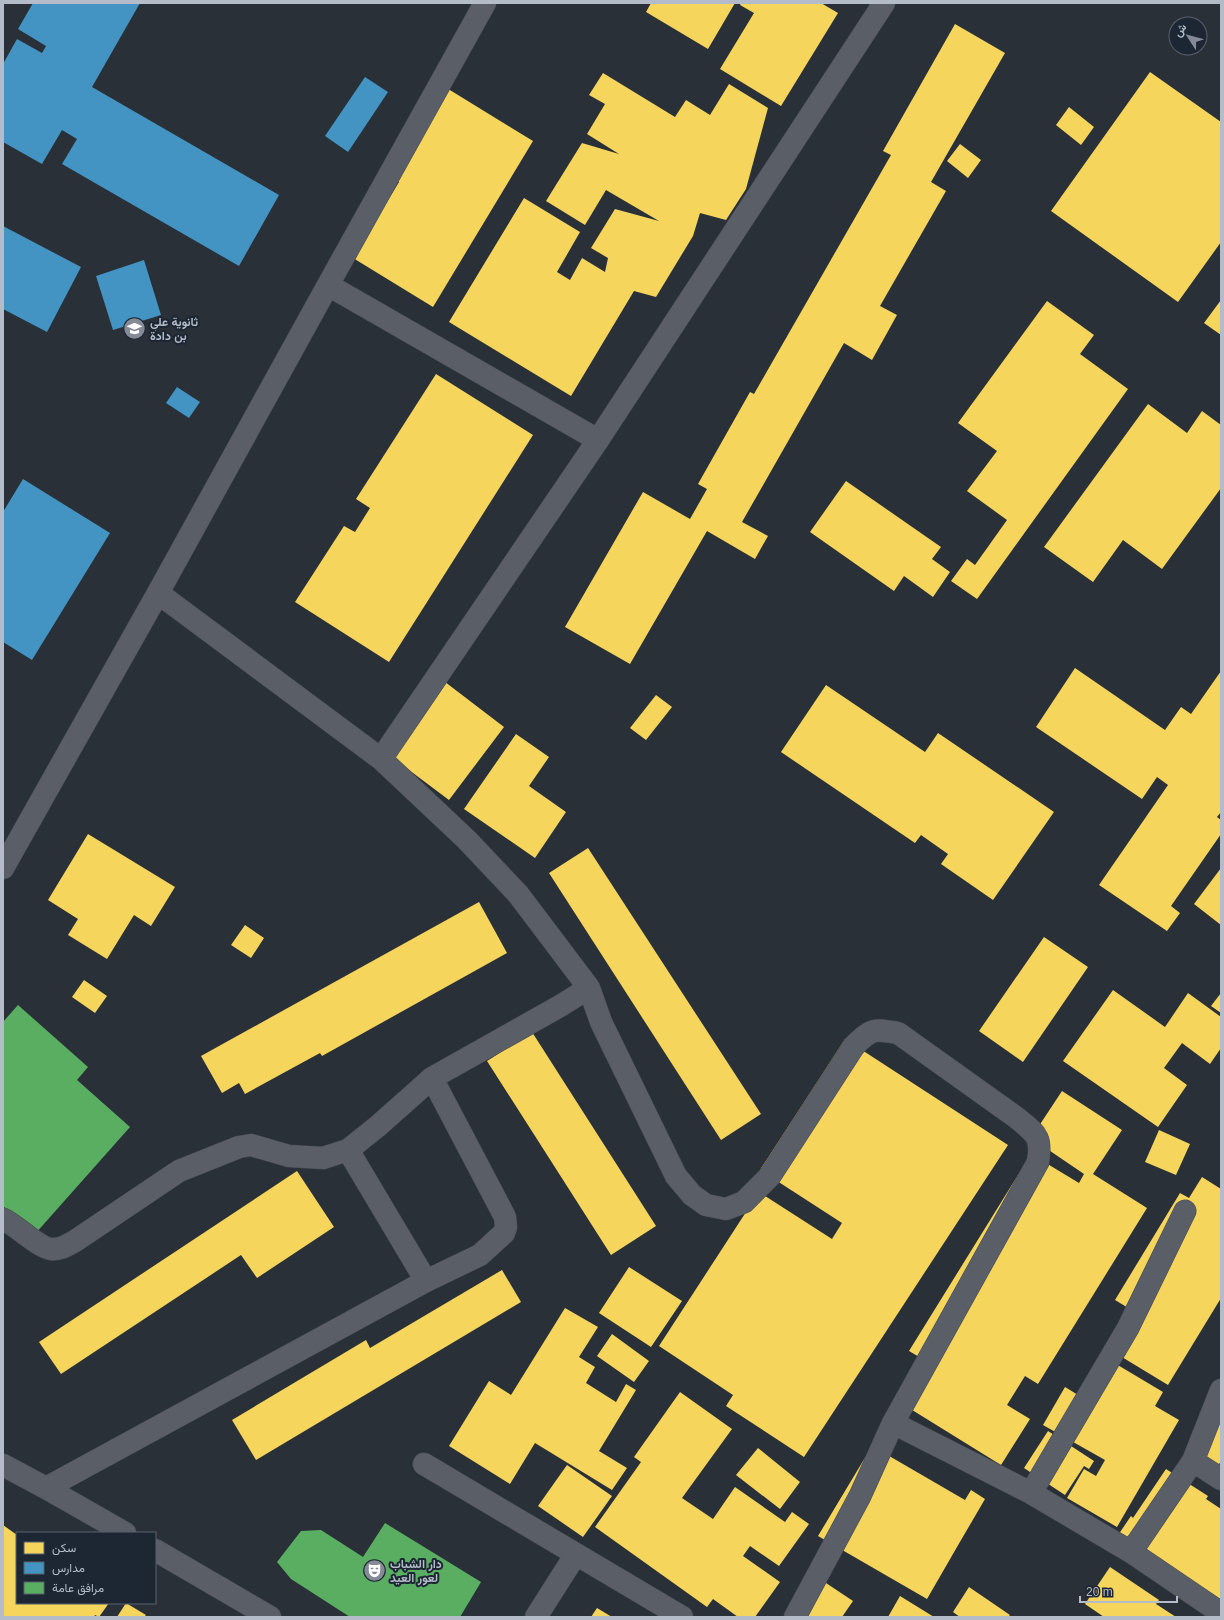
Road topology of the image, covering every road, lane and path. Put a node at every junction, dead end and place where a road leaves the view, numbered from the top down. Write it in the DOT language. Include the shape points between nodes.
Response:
graph roads {
  1 [pos="485,3"];
  2 [pos="884,3"];
  3 [pos="328,285"];
  4 [pos="598,440"];
  5 [pos="158,594"];
  6 [pos="381,759"];
  7 [pos="3,868"];
  8 [pos="589,988"];
  9 [pos="432,1078"];
  10 [pos="348,1150"];
  11 [pos="1185,1211"];
  12 [pos="3,1219"];
  13 [pos="426,1281"];
  14 [pos="1221,1390"];
  15 [pos="894,1424"];
  16 [pos="1193,1461"];
  17 [pos="424,1464"];
  18 [pos="3,1466"];
  19 [pos="1221,1479"];
  20 [pos="46,1488"];
  21 [pos="1032,1493"];
  22 [pos="123,1532"];
  23 [pos="156,1551"];
  24 [pos="1131,1552"];
  25 [pos="576,1554"];
  26 [pos="1221,1613"];
  27 [pos="270,1617"];
  28 [pos="536,1617"];
  29 [pos="682,1617"];
  30 [pos="795,1617"];
  1 -- 3 [label="street"];
  2 -- 4 [label="street"];
  3 -- 4 [label="street"];
  3 -- 5 [label="street"];
  4 -- 6 [label="street"];
  5 -- 6 [label="street"];
  5 -- 7 [label="street"];
  6 -- 8 [label="street" via="467,840 518,894"];
  8 -- 9 [label="street"];
  8 -- 15 [label="street" via="601,1022 676,1176 692,1195 706,1205 726,1209 744,1202 770,1176 854,1046 867,1033 878,1030 898,1033 1017,1118 1039,1140 1038,1162"];
  9 -- 10 [label="street"];
  9 -- 13 [label="street" via="505,1218 506,1227 504,1234 480,1255"];
  10 -- 12 [label="street" via="323,1158 289,1156 251,1145 239,1147 180,1171 62,1248 41,1247"];
  10 -- 13 [label="street"];
  11 -- 21 [label="street" via="1128,1328"];
  13 -- 20 [label="street"];
  14 -- 16 [label="street"];
  15 -- 21 [label="street"];
  15 -- 30 [label="street" via="860,1496"];
  16 -- 19 [label="street"];
  16 -- 24 [label="street"];
  17 -- 25 [label="street"];
  18 -- 20 [label="street"];
  20 -- 22 [label="street"];
  21 -- 24 [label="street"];
  23 -- 27 [label="street"];
  24 -- 26 [label="street"];
  25 -- 28 [label="street"];
  25 -- 29 [label="street"];
}
